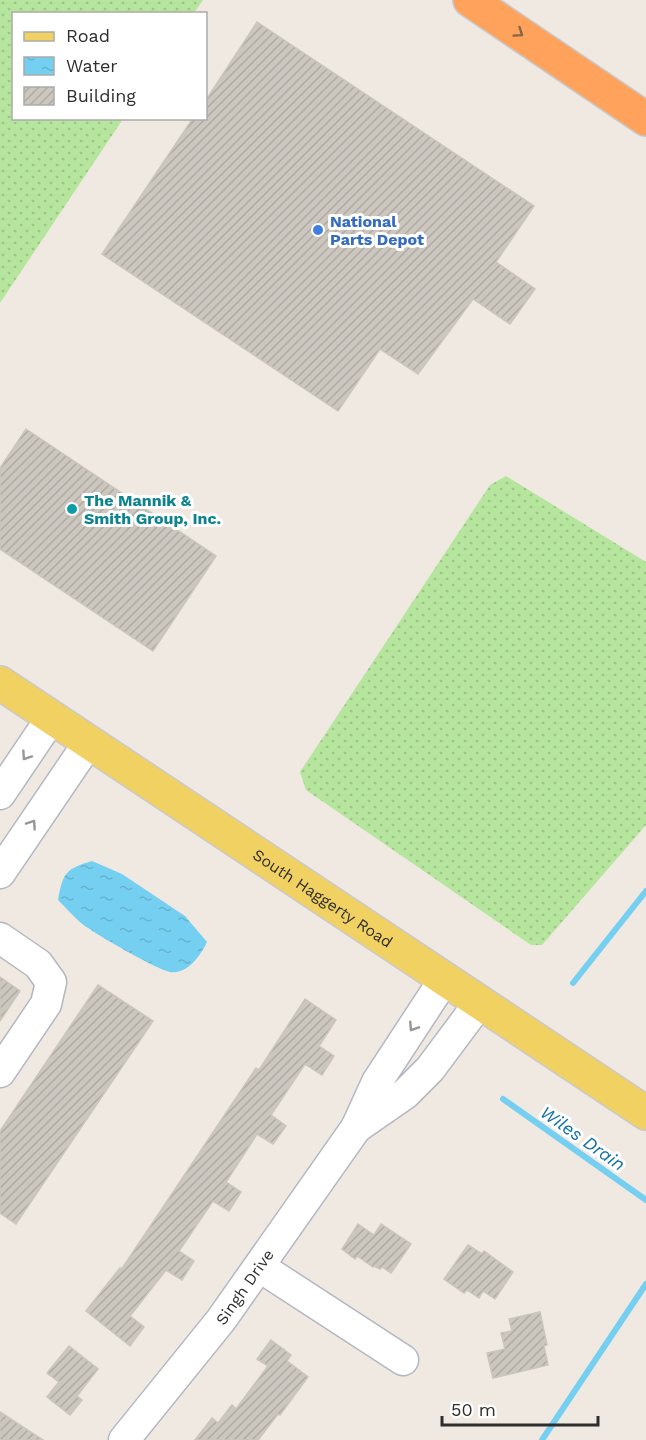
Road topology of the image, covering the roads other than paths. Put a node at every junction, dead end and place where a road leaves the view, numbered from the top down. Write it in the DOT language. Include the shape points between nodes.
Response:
graph roads {
  1 [pos="470,0"];
  2 [pos="646,119"];
  3 [pos="0,683"];
  4 [pos="52,717"];
  5 [pos="89,742"];
  6 [pos="0,794"];
  7 [pos="0,873"];
  8 [pos="0,938"];
  9 [pos="445,978"];
  10 [pos="480,1002"];
  11 [pos="0,1072"];
  12 [pos="646,1113"];
  13 [pos="356,1128"];
  14 [pos="260,1267"];
  15 [pos="402,1360"];
  16 [pos="124,1440"];
  1 -- 2 [label="highway, one-way"];
  3 -- 4 [label="main road, South Haggerty Road"];
  4 -- 5 [label="main road, South Haggerty Road"];
  4 -- 6 [label="street, one-way"];
  7 -- 5 [label="street, one-way"];
  5 -- 9 [label="main road, South Haggerty Road"];
  8 -- 11 [label="street" via="38,964 51,982 46,1004"];
  9 -- 10 [label="main road, South Haggerty Road"];
  9 -- 13 [label="street, Singh Drive, one-way" via="377,1082"];
  10 -- 12 [label="main road, South Haggerty Road"];
  10 -- 13 [label="street, Singh Drive" via="430,1069 405,1094"];
  13 -- 14 [label="street, Singh Drive"];
  14 -- 15 [label="street"];
  14 -- 16 [label="street, Singh Drive"];
}
